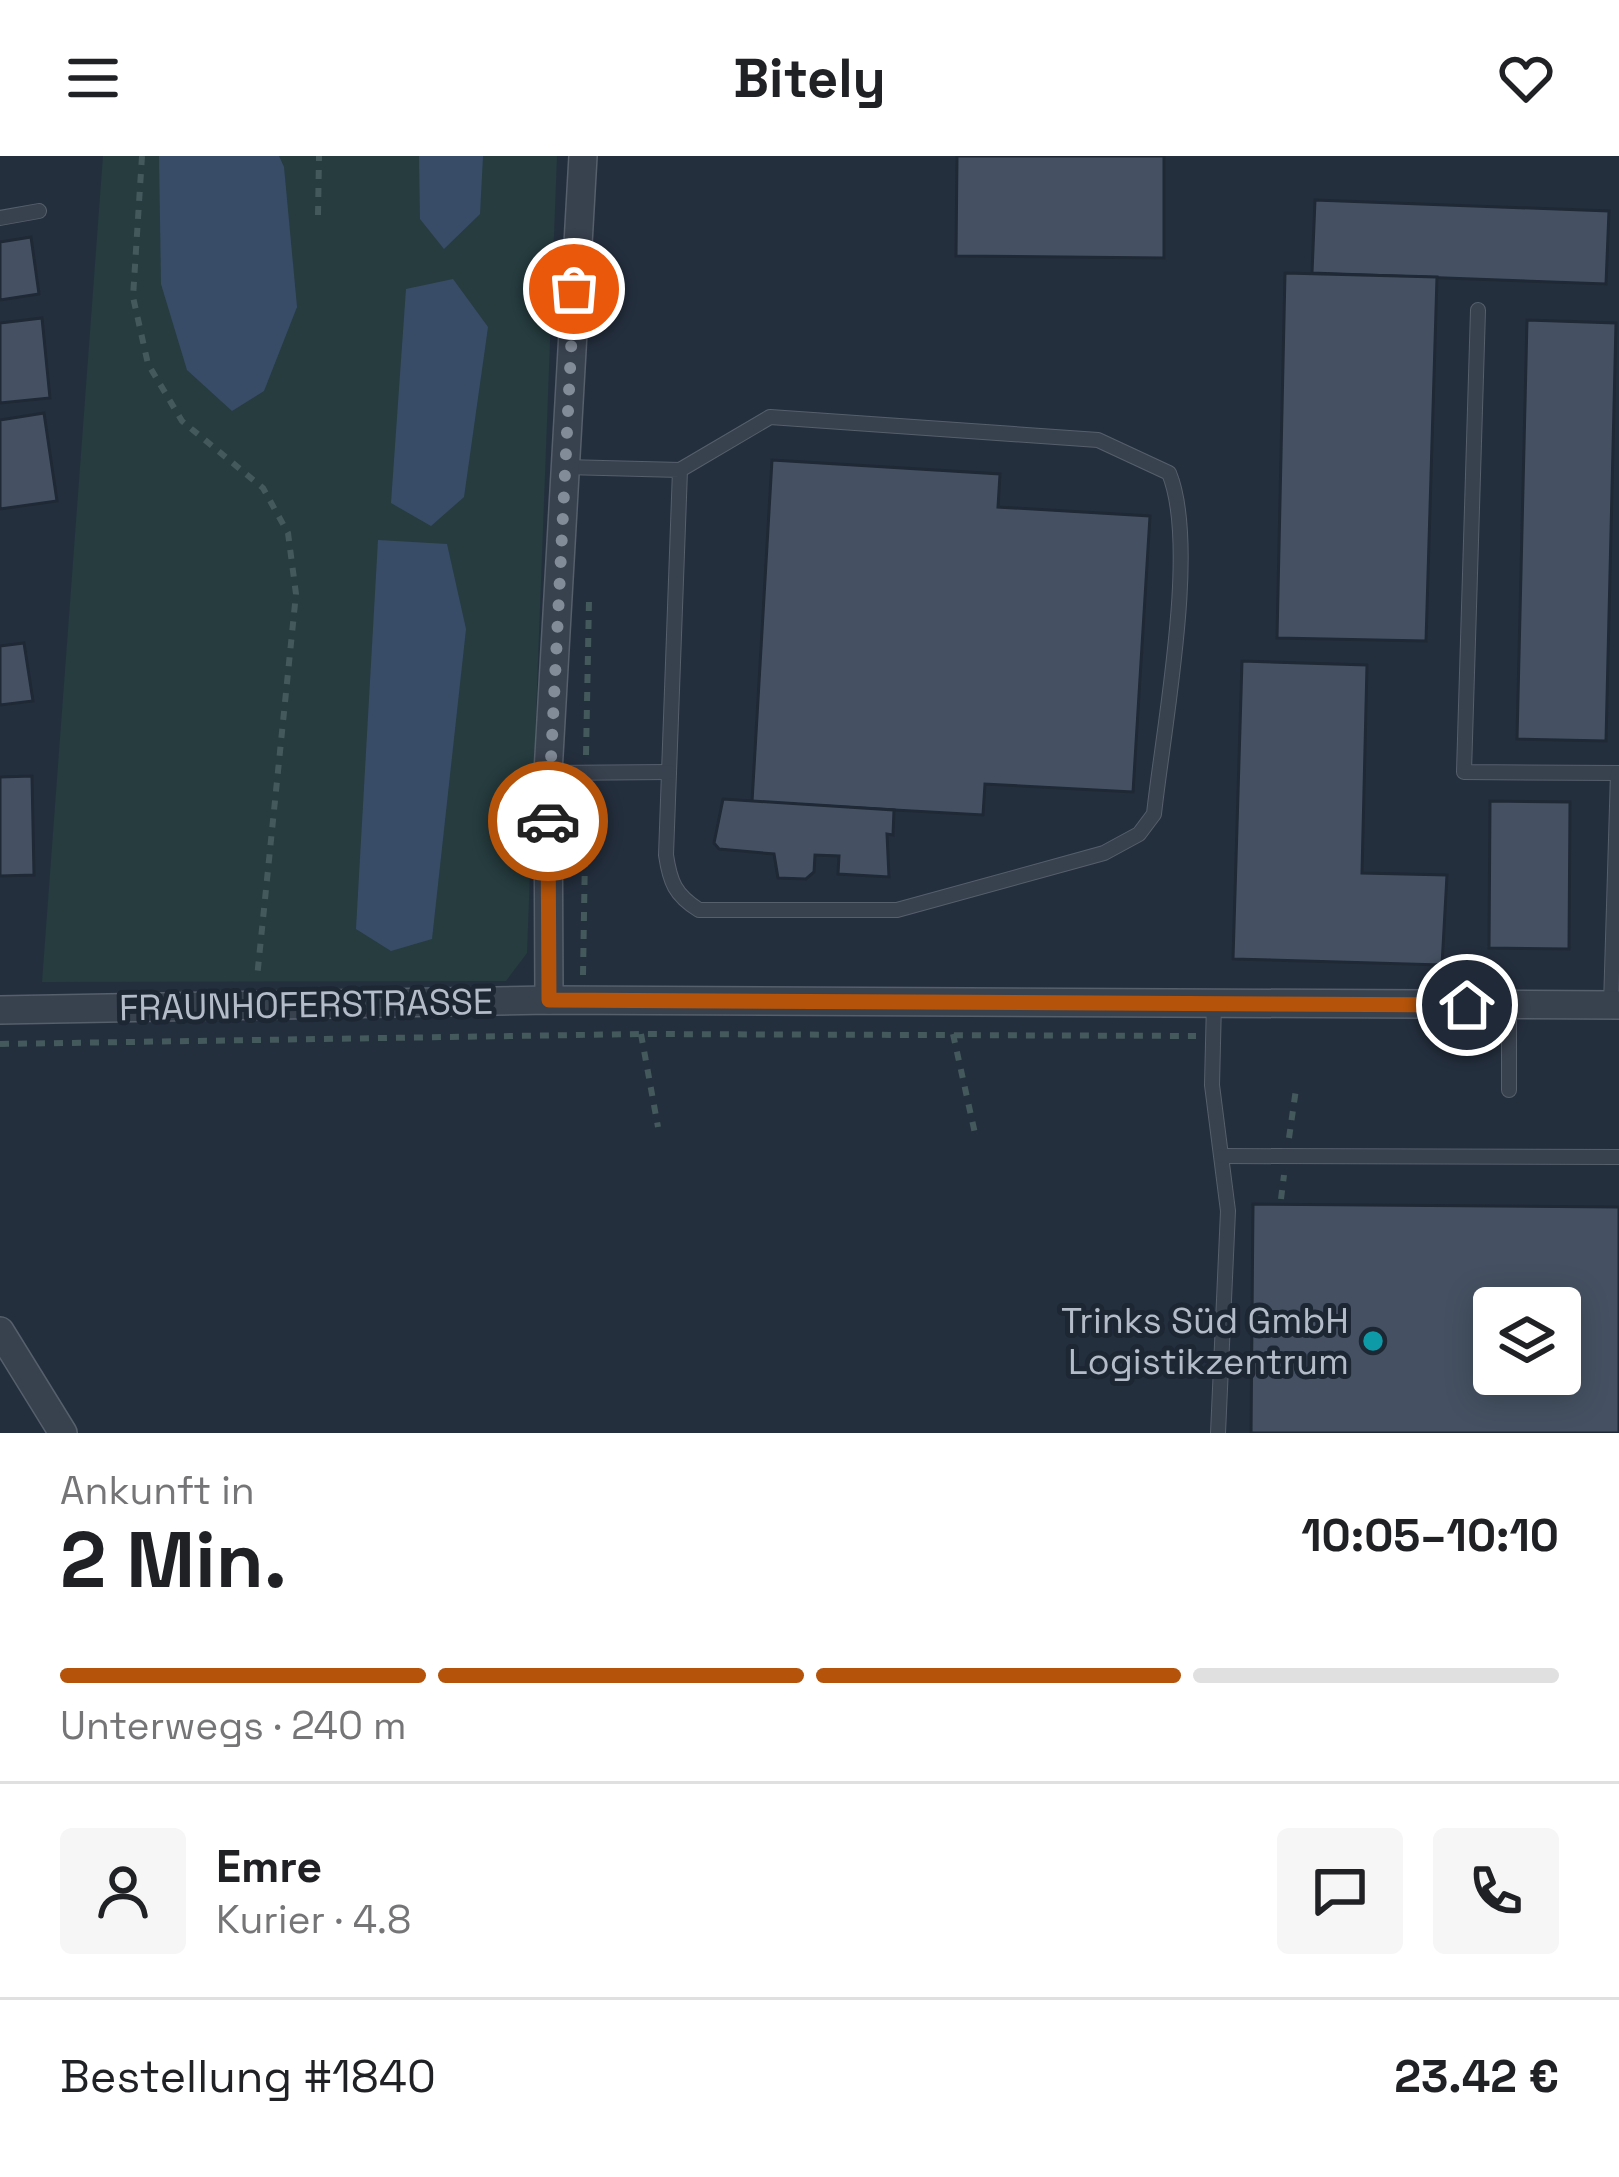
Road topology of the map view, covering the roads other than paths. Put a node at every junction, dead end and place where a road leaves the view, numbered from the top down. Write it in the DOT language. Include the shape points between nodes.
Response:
graph roads {
  1 [pos="583,156"];
  2 [pos="39,211"];
  3 [pos="0,218"];
  4 [pos="1478,310"];
  5 [pos="563,467"];
  6 [pos="680,470"];
  7 [pos="669,772"];
  8 [pos="548,773"];
  9 [pos="1619,773"];
  10 [pos="549,1000"];
  11 [pos="1214,1002"];
  12 [pos="1615,1005"];
  13 [pos="1510,1006"];
  14 [pos="0,1010"];
  15 [pos="1509,1090"];
  16 [pos="1222,1156"];
  17 [pos="1619,1157"];
  18 [pos="0,1331"];
  19 [pos="63,1433"];
  20 [pos="1217,1433"];
  1 -- 5 [label="street"];
  2 -- 3 [label="lane"];
  4 -- 9 [label="lane" via="1464,772"];
  5 -- 6 [label="lane"];
  5 -- 8 [label="street"];
  6 -- 7 [label="lane"];
  6 -- 7 [label="lane" via="770,417 1098,440 1169,473 1181,502 1183,548 1154,814 1105,853 897,910 698,910 670,881"];
  7 -- 8 [label="lane"];
  8 -- 10 [label="street"];
  9 -- 12 [label="lane"];
  10 -- 11 [label="street, FRAUNHOFERSTRASSE"];
  10 -- 14 [label="street, FRAUNHOFERSTRASSE"];
  11 -- 13 [label="street, FRAUNHOFERSTRASSE"];
  11 -- 16 [label="lane" via="1212,1085"];
  12 -- 13 [label="street, FRAUNHOFERSTRASSE"];
  13 -- 15 [label="lane"];
  16 -- 17 [label="lane"];
  16 -- 20 [label="lane" via="1228,1211"];
  18 -- 19 [label="street"];
}
